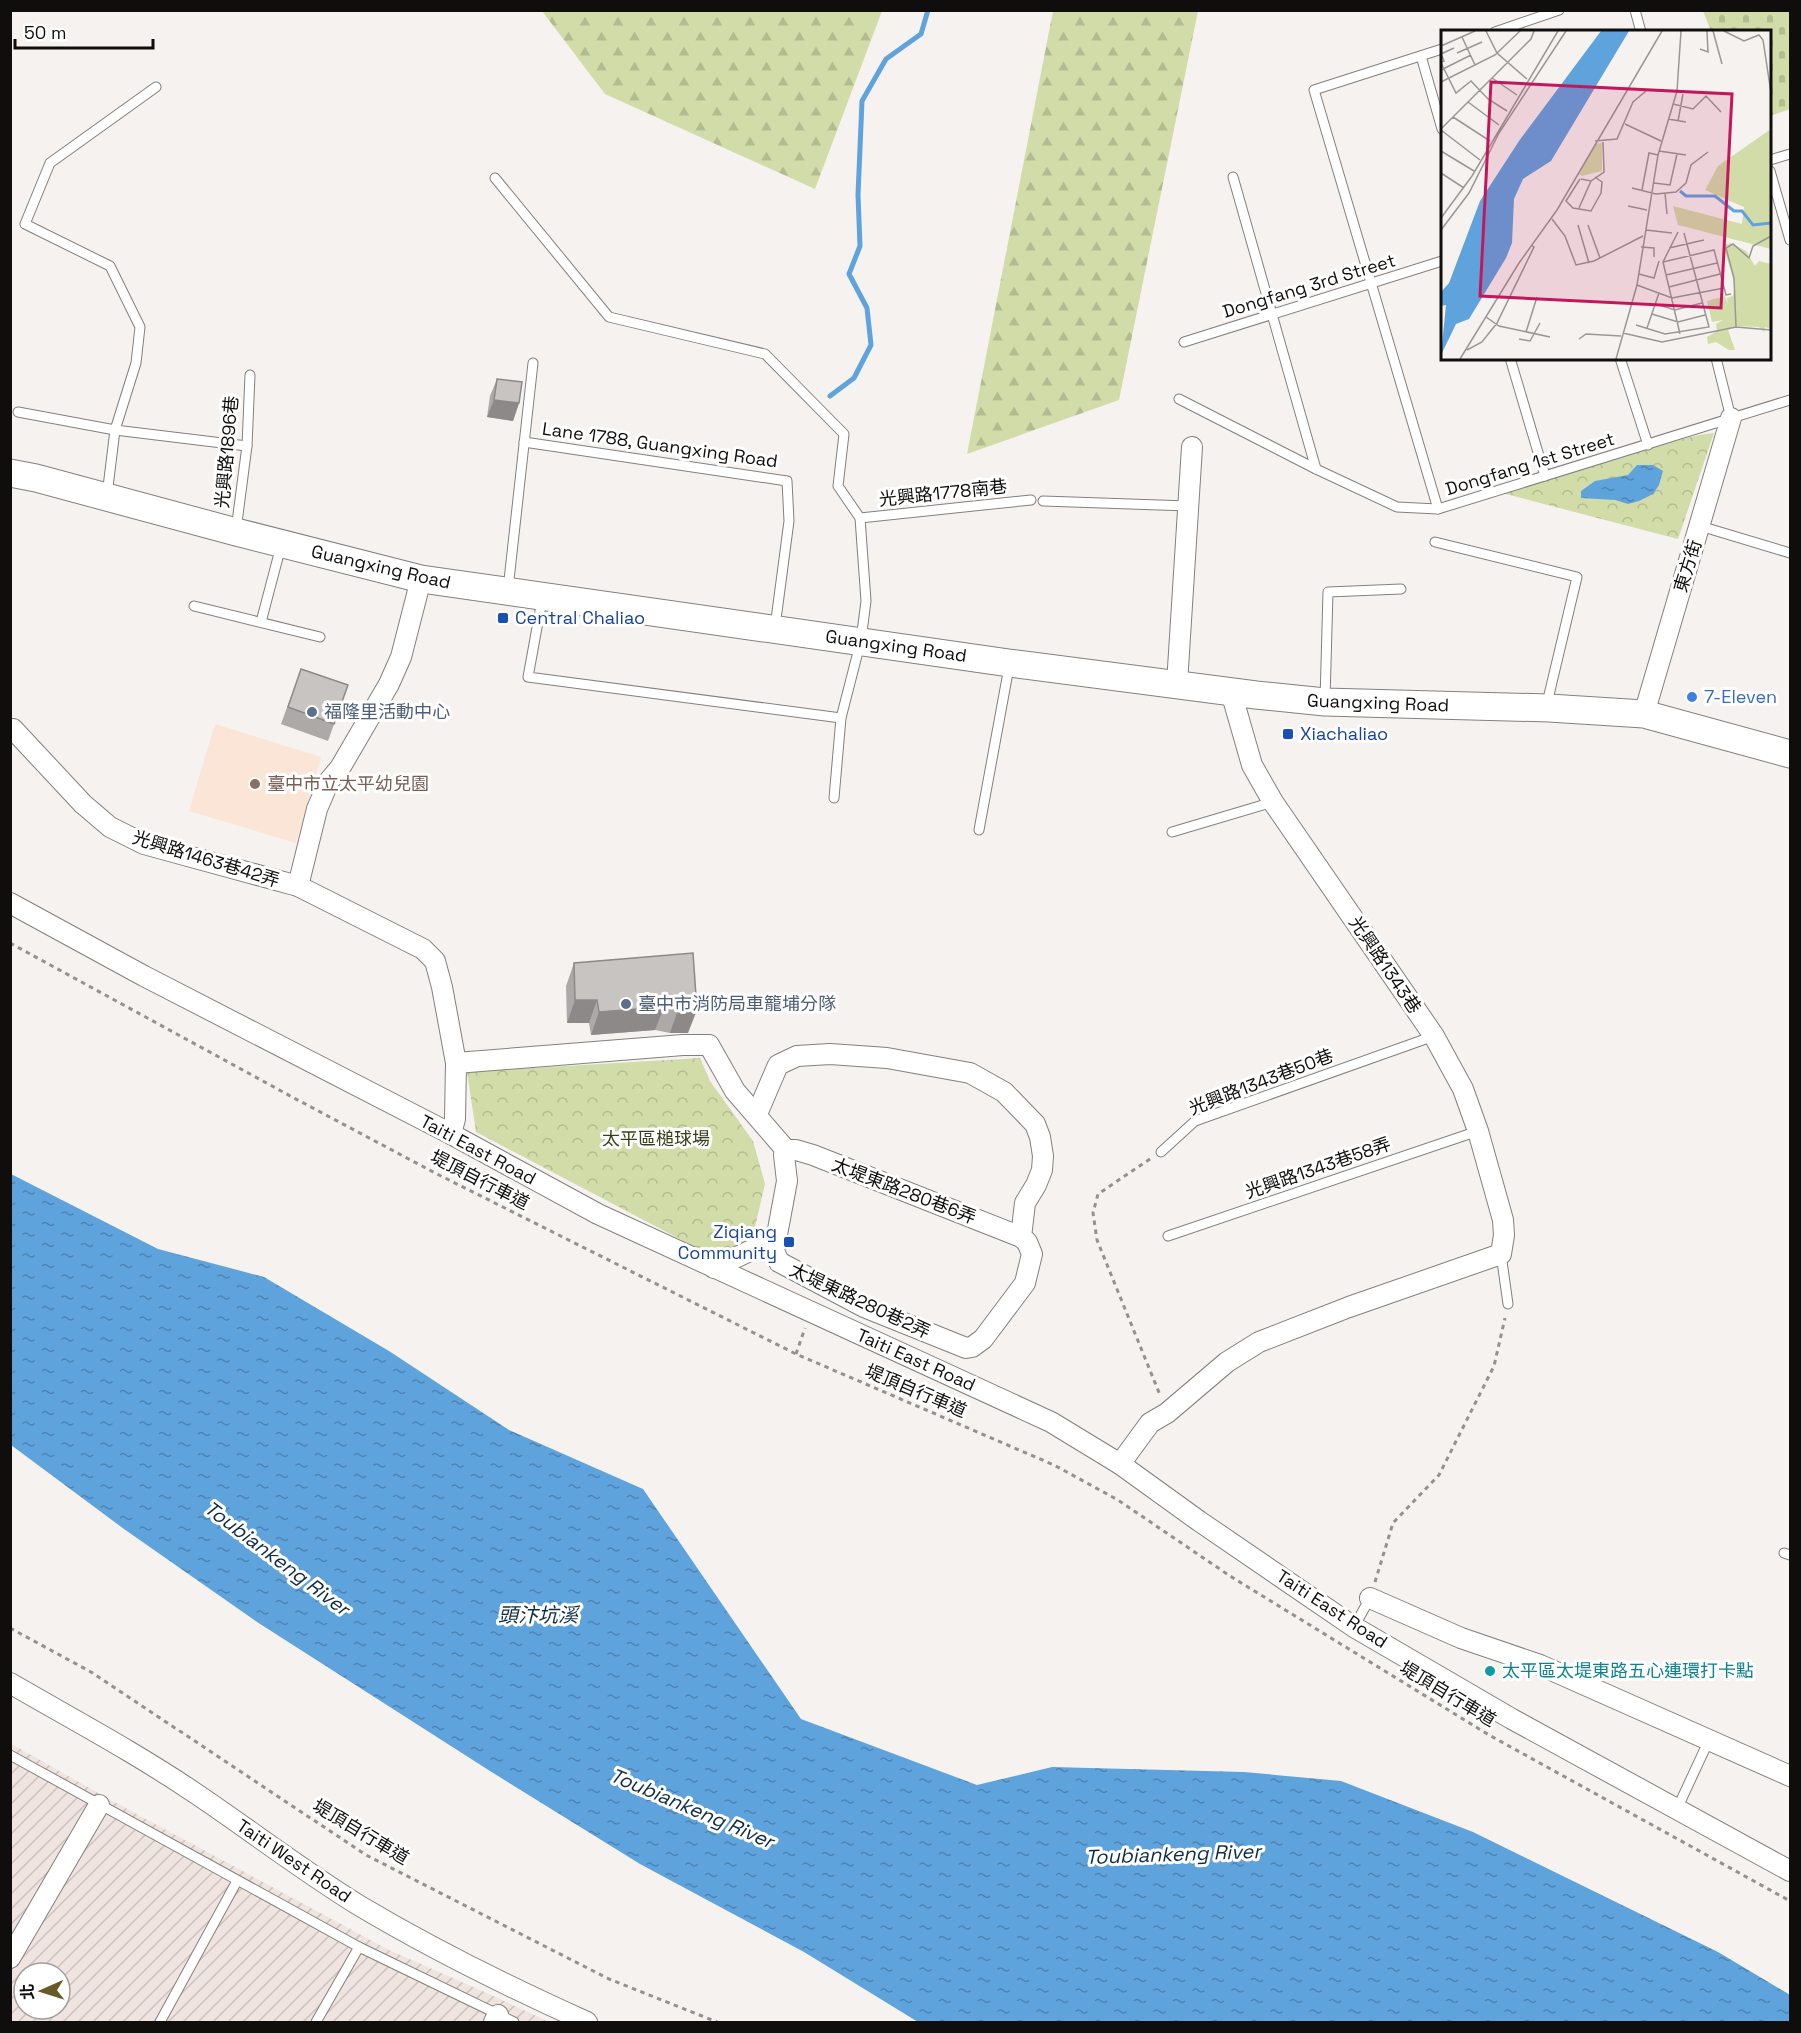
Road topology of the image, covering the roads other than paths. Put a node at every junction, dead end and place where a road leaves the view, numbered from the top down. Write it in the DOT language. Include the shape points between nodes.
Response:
graph roads {
  1 [pos="1558,10"];
  2 [pos="1635,10"];
  3 [pos="1513,29"];
  4 [pos="1640,30"];
  5 [pos="1441,50"];
  6 [pos="1421,56"];
  7 [pos="156,87"];
  8 [pos="1441,122"];
  9 [pos="1791,154"];
  10 [pos="1771,160"];
  11 [pos="1771,174"];
  12 [pos="1233,177"];
  13 [pos="495,178"];
  14 [pos="1791,240"];
  15 [pos="1441,262"];
  16 [pos="1371,284"];
  17 [pos="1272,315"];
  18 [pos="1184,342"];
  19 [pos="1511,360"];
  20 [pos="1621,360"];
  21 [pos="1716,360"];
  22 [pos="533,363"];
  23 [pos="250,375"];
  24 [pos="1179,399"];
  25 [pos="1791,400"];
  26 [pos="18,412"];
  27 [pos="1731,418"];
  28 [pos="115,430"];
  29 [pos="524,442"];
  30 [pos="1648,445"];
  31 [pos="247,446"];
  32 [pos="1192,447"];
  33 [pos="1316,469"];
  34 [pos="10,473"];
  35 [pos="1545,477"];
  36 [pos="107,497"];
  37 [pos="1031,500"];
  38 [pos="1043,501"];
  39 [pos="1188,506"];
  40 [pos="1438,509"];
  41 [pos="860,518"];
  42 [pos="1700,526"];
  43 [pos="236,532"];
  44 [pos="1435,542"];
  45 [pos="282,544"];
  46 [pos="1791,553"];
  47 [pos="421,579"];
  48 [pos="1401,589"];
  49 [pos="507,591"];
  50 [pos="542,598"];
  51 [pos="194,606"];
  52 [pos="261,622"];
  53 [pos="774,629"];
  54 [pos="320,637"];
  55 [pos="861,640"];
  56 [pos="1009,663"];
  57 [pos="1178,684"];
  58 [pos="1231,692"];
  59 [pos="1325,702"];
  60 [pos="1549,708"];
  61 [pos="1644,714"];
  62 [pos="841,718"];
  63 [pos="13,729"];
  64 [pos="1791,754"];
  65 [pos="834,798"];
  66 [pos="1273,802"];
  67 [pos="979,830"];
  68 [pos="1172,832"];
  69 [pos="298,886"];
  70 [pos="10,903"];
  71 [pos="1434,1036"];
  72 [pos="456,1063"];
  73 [pos="757,1114"];
  74 [pos="1478,1131"];
  75 [pos="451,1134"];
  76 [pos="786,1150"];
  77 [pos="1161,1152"];
  78 [pos="1168,1236"];
  79 [pos="1021,1237"];
  80 [pos="777,1238"];
  81 [pos="1501,1254"];
  82 [pos="722,1264"];
  83 [pos="1508,1304"];
  84 [pos="1120,1464"];
  85 [pos="1370,1598"];
  86 [pos="1354,1627"];
  87 [pos="10,1683"];
  88 [pos="1709,1740"];
  89 [pos="10,1755"];
  90 [pos="1791,1776"];
  91 [pos="99,1805"];
  92 [pos="1677,1809"];
  93 [pos="1791,1871"];
  94 [pos="237,1881"];
  95 [pos="359,1947"];
  96 [pos="10,1958"];
  97 [pos="502,2020"];
  98 [pos="160,2022"];
  99 [pos="316,2022"];
  100 [pos="587,2022"];
  1 -- 3 [label="lane"];
  2 -- 4 [label="lane"];
  5 -- 6 [label="lane"];
  6 -- 8 [label="lane"];
  6 -- 16 [label="lane" via="1314,90"];
  7 -- 28 [label="lane" via="50,163 25,224 110,266 140,327 136,363"];
  9 -- 10 [label="lane"];
  11 -- 14 [label="lane"];
  12 -- 17 [label="lane"];
  13 -- 41 [label="lane" via="609,317 765,354 844,434 838,486"];
  15 -- 16 [label="lane, Dongfang 3rd Street"];
  16 -- 17 [label="lane, Dongfang 3rd Street"];
  16 -- 40 [label="lane"];
  17 -- 18 [label="lane, Dongfang 3rd Street"];
  17 -- 33 [label="lane"];
  19 -- 35 [label="lane"];
  20 -- 30 [label="lane"];
  21 -- 27 [label="lane"];
  22 -- 29 [label="lane"];
  23 -- 31 [label="lane, 光興路1896巷"];
  24 -- 33 [label="lane, Dongfang 1st Street"];
  25 -- 27 [label="lane, Dongfang 1st Street"];
  26 -- 28 [label="lane"];
  27 -- 30 [label="lane, Dongfang 1st Street"];
  27 -- 42 [label="street, 東方街"];
  28 -- 31 [label="lane"];
  28 -- 36 [label="lane"];
  29 -- 49 [label="lane"];
  29 -- 53 [label="lane, Lane 1788, Guangxing Road" via="787,481 789,521"];
  30 -- 35 [label="lane, Dongfang 1st Street"];
  31 -- 43 [label="lane, 光興路1896巷"];
  32 -- 39 [label="street"];
  33 -- 40 [label="lane, Dongfang 1st Street" via="1397,507"];
  34 -- 36 [label="main road, Guangxing Road"];
  35 -- 40 [label="lane, Dongfang 1st Street"];
  36 -- 43 [label="main road, Guangxing Road"];
  37 -- 41 [label="lane, 光興路1778南巷"];
  38 -- 39 [label="lane"];
  39 -- 57 [label="street"];
  41 -- 55 [label="lane" via="866,601"];
  42 -- 46 [label="lane"];
  42 -- 61 [label="street, 東方街"];
  43 -- 45 [label="main road, Guangxing Road"];
  44 -- 60 [label="lane" via="1577,577"];
  45 -- 47 [label="main road, Guangxing Road"];
  45 -- 52 [label="lane"];
  47 -- 49 [label="main road, Guangxing Road"];
  47 -- 69 [label="street" via="401,657 389,684 329,781"];
  48 -- 59 [label="lane" via="1328,592"];
  49 -- 50 [label="main road, Guangxing Road"];
  50 -- 53 [label="main road, Guangxing Road"];
  50 -- 62 [label="lane" via="528,677"];
  51 -- 52 [label="lane"];
  52 -- 54 [label="lane"];
  53 -- 55 [label="main road, Guangxing Road"];
  55 -- 56 [label="main road, Guangxing Road"];
  55 -- 62 [label="lane"];
  56 -- 57 [label="main road, Guangxing Road"];
  56 -- 67 [label="lane"];
  57 -- 58 [label="main road, Guangxing Road"];
  58 -- 59 [label="main road, Guangxing Road"];
  58 -- 66 [label="street, 光興路1343巷" via="1252,765"];
  59 -- 60 [label="main road, Guangxing Road"];
  60 -- 61 [label="main road, Guangxing Road"];
  61 -- 64 [label="main road, Guangxing Road"];
  62 -- 65 [label="lane"];
  63 -- 69 [label="street, 光興路1463巷42弄" via="83,804 110,827 144,844"];
  66 -- 68 [label="lane"];
  66 -- 71 [label="street, 光興路1343巷"];
  69 -- 72 [label="street, 光興路1463巷42弄" via="423,949 435,962"];
  70 -- 75 [label="street, Taiti East Road"];
  71 -- 74 [label="street, 光興路1343巷" via="1463,1089"];
  71 -- 77 [label="lane, 光興路1343巷50巷" via="1195,1121"];
  72 -- 73 [label="street" via="709,1045 735,1090"];
  72 -- 75 [label="street, 光興路1463巷42弄"];
  73 -- 76 [label="street"];
  73 -- 79 [label="street" via="777,1065 797,1056 887,1058 970,1073 1004,1092 1035,1124 1042,1146 1042,1170 1025,1203"];
  74 -- 78 [label="lane, 光興路1343巷58弄"];
  74 -- 81 [label="street, 光興路1343巷" via="1503,1220"];
  75 -- 82 [label="street, Taiti East Road" via="598,1215"];
  76 -- 79 [label="street, 太堤東路280巷6弄" via="813,1155"];
  76 -- 80 [label="street" via="787,1181"];
  79 -- 80 [label="street, 太堤東路280巷2弄" via="1028,1242 1032,1254 1025,1284 983,1339 966,1348 864,1307 779,1262 774,1251"];
  80 -- 82 [label="street"];
  81 -- 83 [label="lane, 光興路1343巷"];
  81 -- 84 [label="street" via="1259,1342 1227,1362 1150,1423"];
  82 -- 84 [label="street, Taiti East Road" via="810,1313 1051,1422"];
  84 -- 86 [label="street, Taiti East Road"];
  85 -- 86 [label="lane"];
  85 -- 88 [label="street" via="1461,1638 1540,1665"];
  86 -- 92 [label="street, Taiti East Road"];
  87 -- 100 [label="street, Taiti West Road" via="193,1791 358,1904 505,1985"];
  88 -- 90 [label="street"];
  88 -- 92 [label="lane"];
  89 -- 91 [label="lane"];
  91 -- 94 [label="lane"];
  91 -- 96 [label="street"];
  92 -- 93 [label="street, Taiti East Road"];
  94 -- 95 [label="lane"];
  94 -- 98 [label="lane"];
  95 -- 97 [label="lane"];
  95 -- 99 [label="lane"];
}
